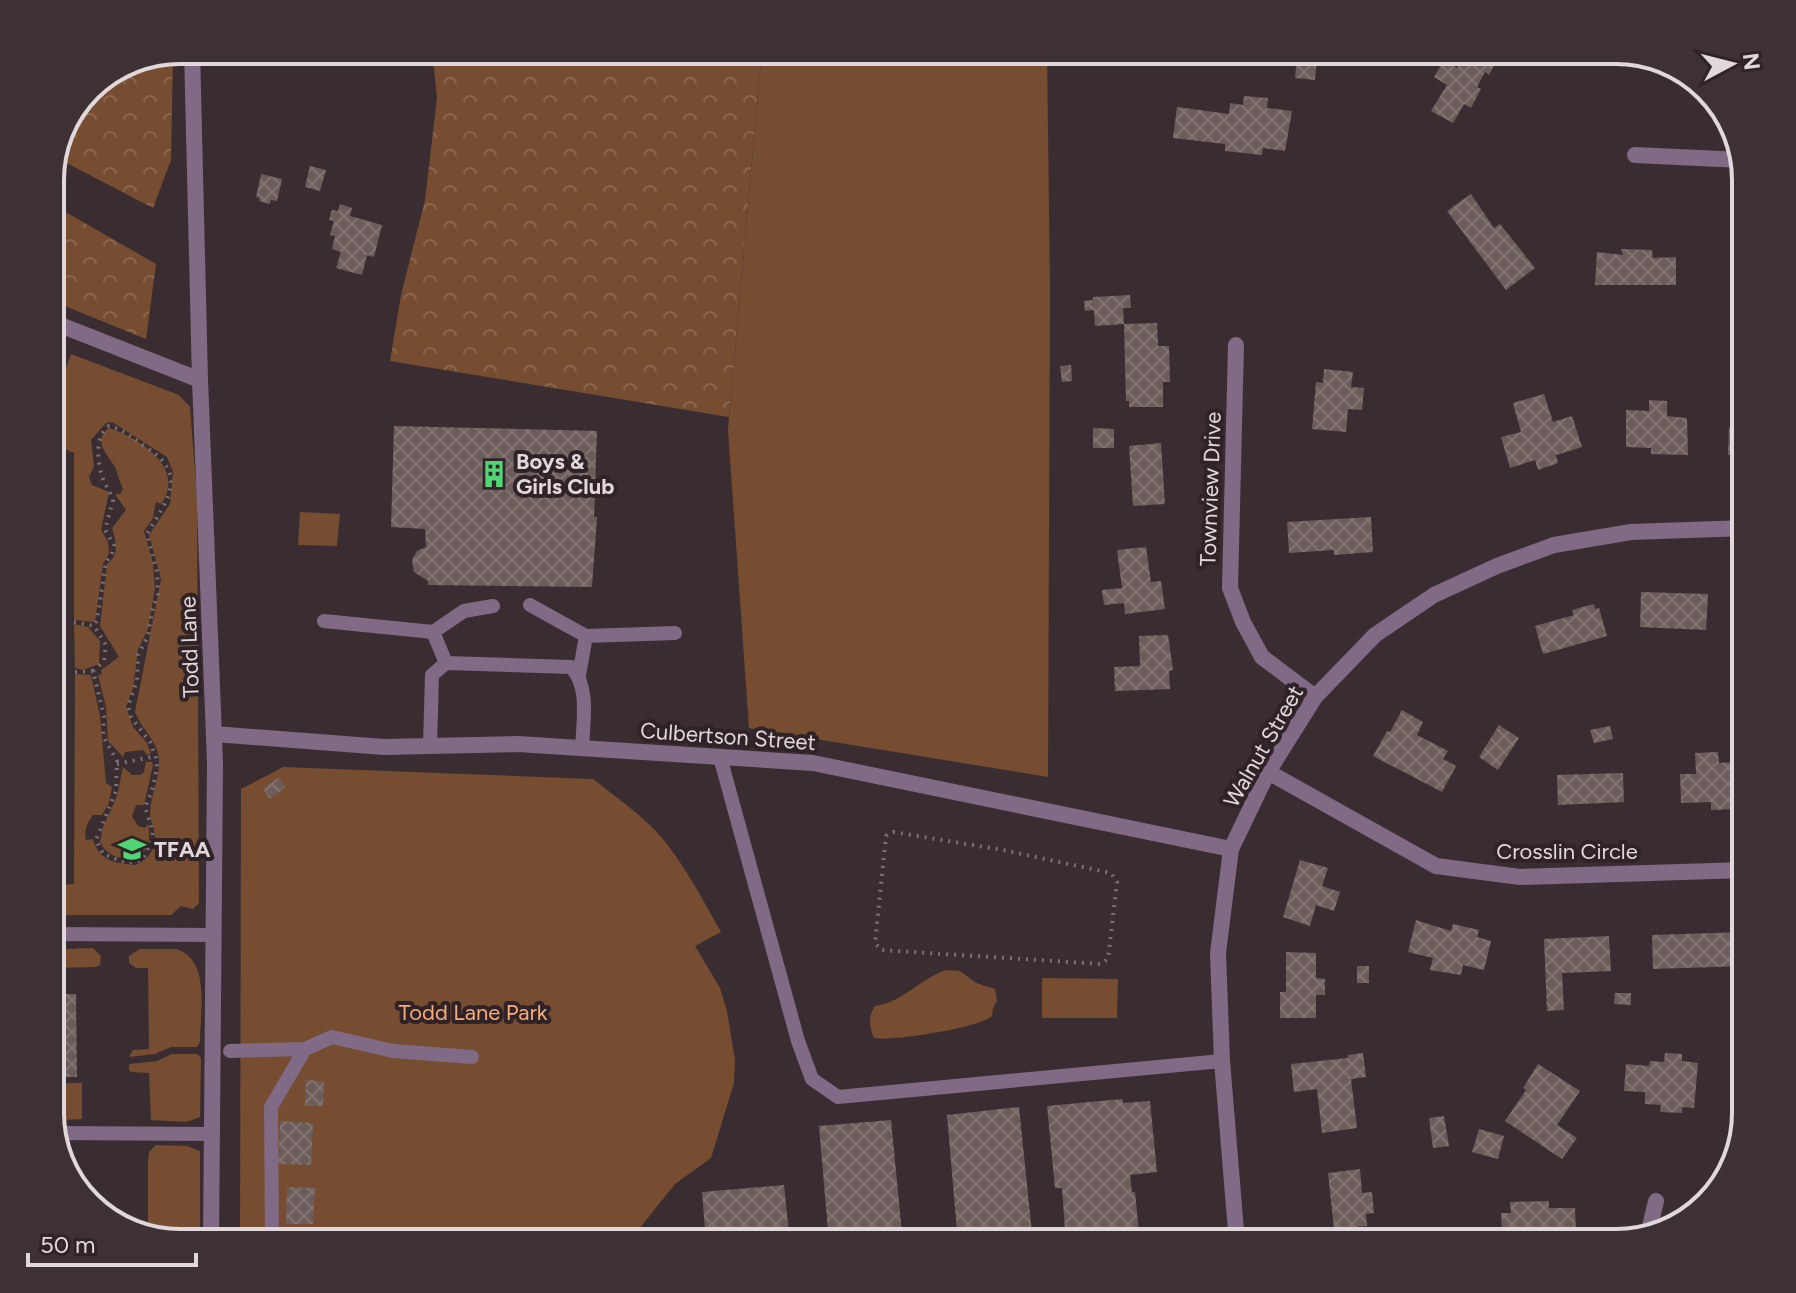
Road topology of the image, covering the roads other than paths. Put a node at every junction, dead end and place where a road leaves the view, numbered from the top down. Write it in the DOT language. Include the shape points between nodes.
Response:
graph roads {
  1 [pos="192,64"];
  2 [pos="1635,155"];
  3 [pos="1730,159"];
  4 [pos="64,326"];
  5 [pos="1236,345"];
  6 [pos="200,380"];
  7 [pos="1732,528"];
  8 [pos="530,605"];
  9 [pos="493,606"];
  10 [pos="324,621"];
  11 [pos="433,632"];
  12 [pos="675,633"];
  13 [pos="586,636"];
  14 [pos="446,663"];
  15 [pos="575,671"];
  16 [pos="1315,697"];
  17 [pos="214,734"];
  18 [pos="430,746"];
  19 [pos="582,748"];
  20 [pos="720,757"];
  21 [pos="1268,772"];
  22 [pos="1231,849"];
  23 [pos="1732,870"];
  24 [pos="64,934"];
  25 [pos="213,935"];
  26 [pos="305,1049"];
  27 [pos="230,1051"];
  28 [pos="472,1057"];
  29 [pos="1222,1061"];
  30 [pos="66,1133"];
  31 [pos="213,1134"];
  32 [pos="1656,1201"];
  33 [pos="1651,1223"];
  34 [pos="211,1229"];
  35 [pos="272,1229"];
  36 [pos="1236,1229"];
  1 -- 6 [label="street, Todd Lane"];
  2 -- 3 [label="street"];
  4 -- 6 [label="street"];
  5 -- 16 [label="street, Townview Drive" via="1230,588 1262,657"];
  6 -- 17 [label="street, Todd Lane"];
  7 -- 16 [label="street, Walnut Street" via="1631,532 1554,545 1497,566 1434,595 1375,635"];
  8 -- 13 [label="lane"];
  9 -- 11 [label="lane" via="464,611"];
  10 -- 11 [label="lane"];
  11 -- 14 [label="lane"];
  12 -- 13 [label="lane"];
  13 -- 15 [label="lane"];
  14 -- 15 [label="lane"];
  14 -- 18 [label="lane" via="432,675"];
  15 -- 19 [label="lane" via="584,700"];
  16 -- 21 [label="street, Walnut Street"];
  17 -- 18 [label="street, Culbertson Street"];
  17 -- 25 [label="street, Todd Lane"];
  18 -- 19 [label="street, Culbertson Street"];
  19 -- 20 [label="street, Culbertson Street"];
  20 -- 22 [label="street, Culbertson Street" via="813,763"];
  20 -- 29 [label="lane" via="798,1041 812,1079 838,1097"];
  21 -- 22 [label="street, Walnut Street"];
  21 -- 23 [label="street, Crosslin Circle" via="1436,866 1520,877"];
  22 -- 29 [label="street, Walnut Street" via="1218,953"];
  24 -- 25 [label="lane"];
  25 -- 31 [label="street, Todd Lane"];
  26 -- 27 [label="lane"];
  26 -- 28 [label="lane" via="332,1037 393,1051"];
  26 -- 35 [label="lane" via="271,1107"];
  29 -- 36 [label="street, Walnut Street"];
  30 -- 31 [label="lane"];
  31 -- 34 [label="street, Todd Lane"];
  32 -- 33 [label="street"];
}
